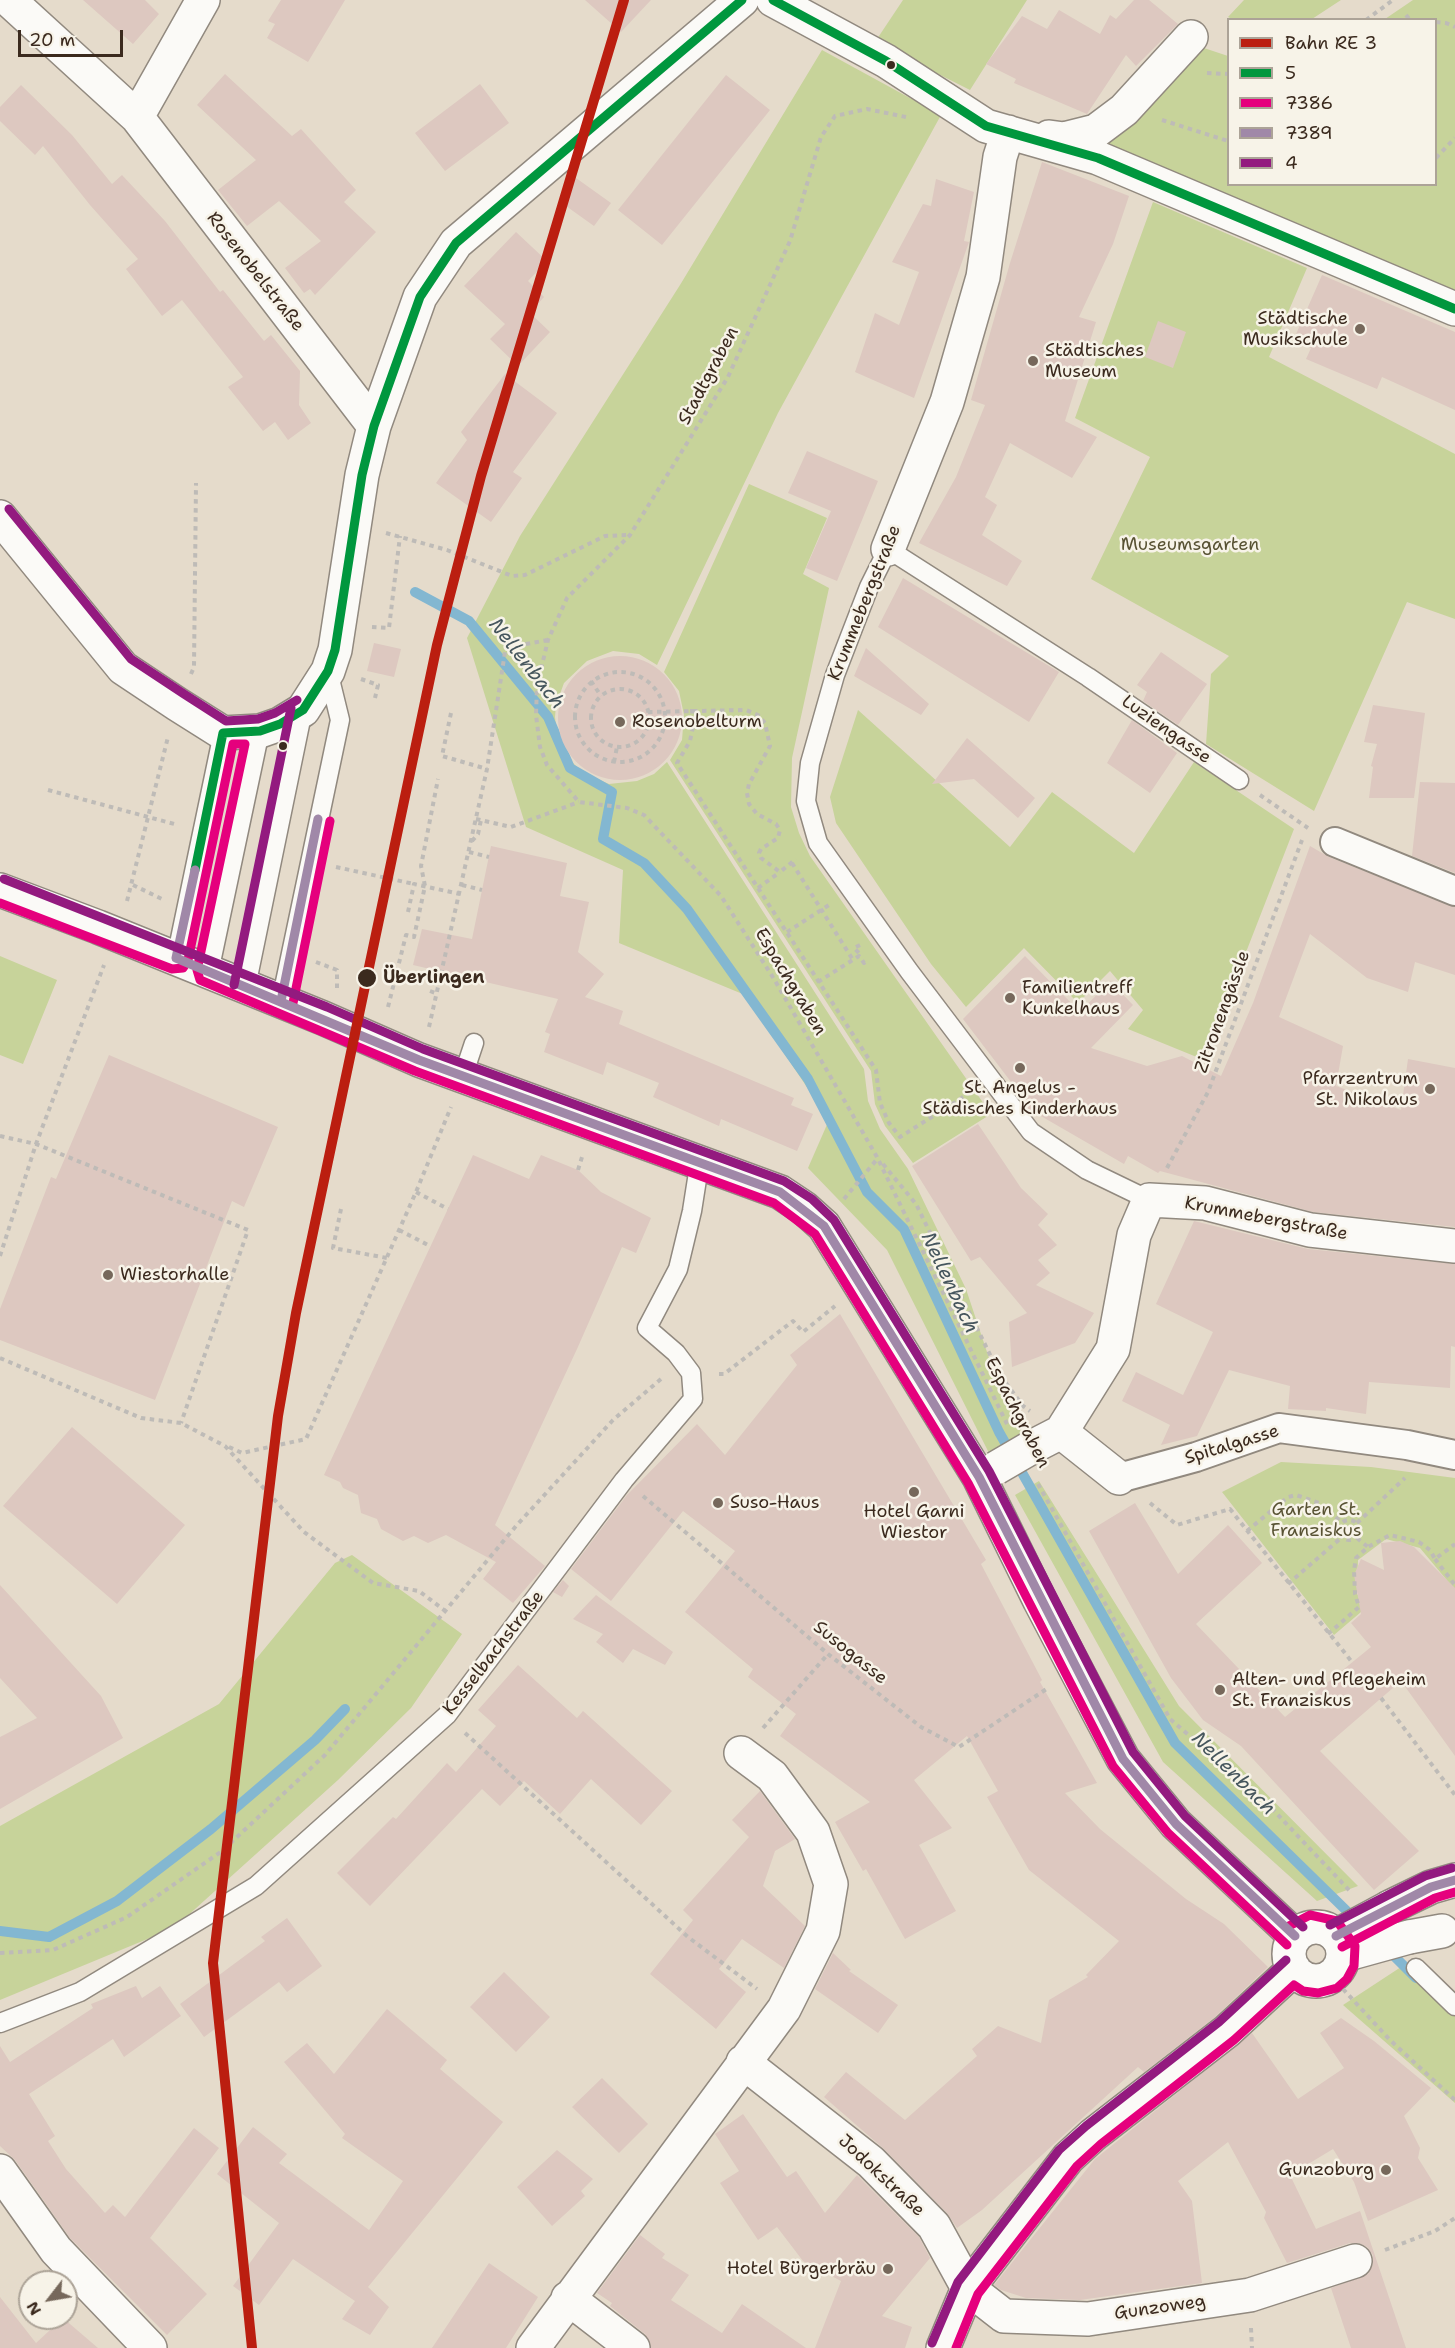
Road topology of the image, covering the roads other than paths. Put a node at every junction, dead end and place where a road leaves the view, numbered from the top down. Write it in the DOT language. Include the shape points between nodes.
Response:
graph roads {
  1 [pos="9,0"];
  2 [pos="203,0"];
  3 [pos="742,0"];
  4 [pos="773,0"];
  5 [pos="1191,38"];
  6 [pos="136,117"];
  7 [pos="1008,132"];
  8 [pos="1455,309"];
  9 [pos="374,426"];
  10 [pos="0,517"];
  11 [pos="888,549"];
  12 [pos="334,649"];
  13 [pos="303,710"];
  14 [pos="260,731"];
  15 [pos="223,733"];
  16 [pos="1239,780"];
  17 [pos="1335,842"];
  18 [pos="0,890"];
  19 [pos="1455,891"];
  20 [pos="176,958"];
  21 [pos="209,972"];
  22 [pos="246,987"];
  23 [pos="281,1001"];
  24 [pos="474,1043"];
  25 [pos="463,1076"];
  26 [pos="700,1161"];
  27 [pos="1149,1200"];
  28 [pos="1455,1246"];
  29 [pos="1061,1432"];
  30 [pos="1455,1455"];
  31 [pos="988,1473"];
  32 [pos="1119,1478"];
  33 [pos="741,1753"];
  34 [pos="1455,1880"];
  35 [pos="1442,1931"];
  36 [pos="1295,1936"];
  37 [pos="1412,1953"];
  38 [pos="1337,1956"];
  39 [pos="1294,1969"];
  40 [pos="1455,2006"];
  41 [pos="0,2024"];
  42 [pos="743,2062"];
  43 [pos="0,2172"];
  44 [pos="1355,2261"];
  45 [pos="968,2288"];
  46 [pos="568,2298"];
  47 [pos="150,2348"];
  48 [pos="533,2348"];
  49 [pos="633,2348"];
  50 [pos="943,2348"];
  1 -- 6 [label="street, Rosenobelstraße"];
  2 -- 6 [label="street"];
  3 -- 9 [label="street" via="456,243 420,297"];
  4 -- 7 [label="street" via="886,61 986,126"];
  5 -- 7 [label="street" via="1124,110 1096,131 1064,139"];
  6 -- 9 [label="street, Rosenobelstraße"];
  7 -- 8 [label="street" via="1098,158"];
  7 -- 11 [label="street, Krummebergstraße" via="1000,157 983,277 953,379"];
  9 -- 12 [label="street"];
  10 -- 15 [label="street" via="123,668"];
  11 -- 16 [label="lane, Luziengasse" via="1088,677"];
  11 -- 27 [label="lane, Krummebergstraße" via="835,675 810,762 806,801 818,843 1031,1132 1087,1170"];
  12 -- 13 [label="street"];
  12 -- 23 [label="lane" via="340,720"];
  13 -- 14 [label="street"];
  13 -- 22 [label="lane"];
  14 -- 15 [label="street"];
  14 -- 21 [label="lane"];
  15 -- 20 [label="lane"];
  17 -- 19 [label="street"];
  18 -- 20 [label="street"];
  20 -- 21 [label="street"];
  21 -- 22 [label="street"];
  22 -- 23 [label="street"];
  23 -- 25 [label="street"];
  24 -- 25 [label="lane"];
  25 -- 26 [label="street"];
  26 -- 31 [label="street" via="780,1192 824,1226"];
  26 -- 41 [label="lane, Kesselbachstraße" via="678,1269 647,1328 687,1368 693,1399 624,1480 447,1715 256,1886 80,1992"];
  27 -- 28 [label="street, Krummebergstraße" via="1205,1203 1310,1230"];
  27 -- 29 [label="street" via="1134,1235 1113,1349"];
  29 -- 31 [label="street, bridge" via="1022,1441"];
  29 -- 32 [label="street"];
  30 -- 32 [label="street, Spitalgasse" via="1279,1428"];
  31 -- 36 [label="street" via="1076,1670 1123,1759 1176,1824"];
  33 -- 42 [label="street" via="772,1776 813,1832 831,1884 823,1931 784,2009"];
  34 -- 38 [label="street, bridge" via="1390,1907"];
  35 -- 37 [label="street"];
  36 -- 38 [label="street" via="1311,1927 1320,1927"];
  36 -- 39 [label="street" via="1289,1953"];
  37 -- 38 [label="street, bridge"];
  37 -- 40 [label="lane"];
  38 -- 39 [label="street" via="1316,1981 1307,1980"];
  39 -- 45 [label="street" via="1227,2031 1068,2158"];
  42 -- 45 [label="street, Jodokstraße" via="871,2162 934,2226"];
  42 -- 46 [label="street"];
  43 -- 47 [label="street" via="56,2250"];
  44 -- 45 [label="street, Gunzoweg" via="1250,2295 1088,2319 1004,2316"];
  45 -- 50 [label="street"];
  46 -- 48 [label="street"];
  46 -- 49 [label="street"];
}
